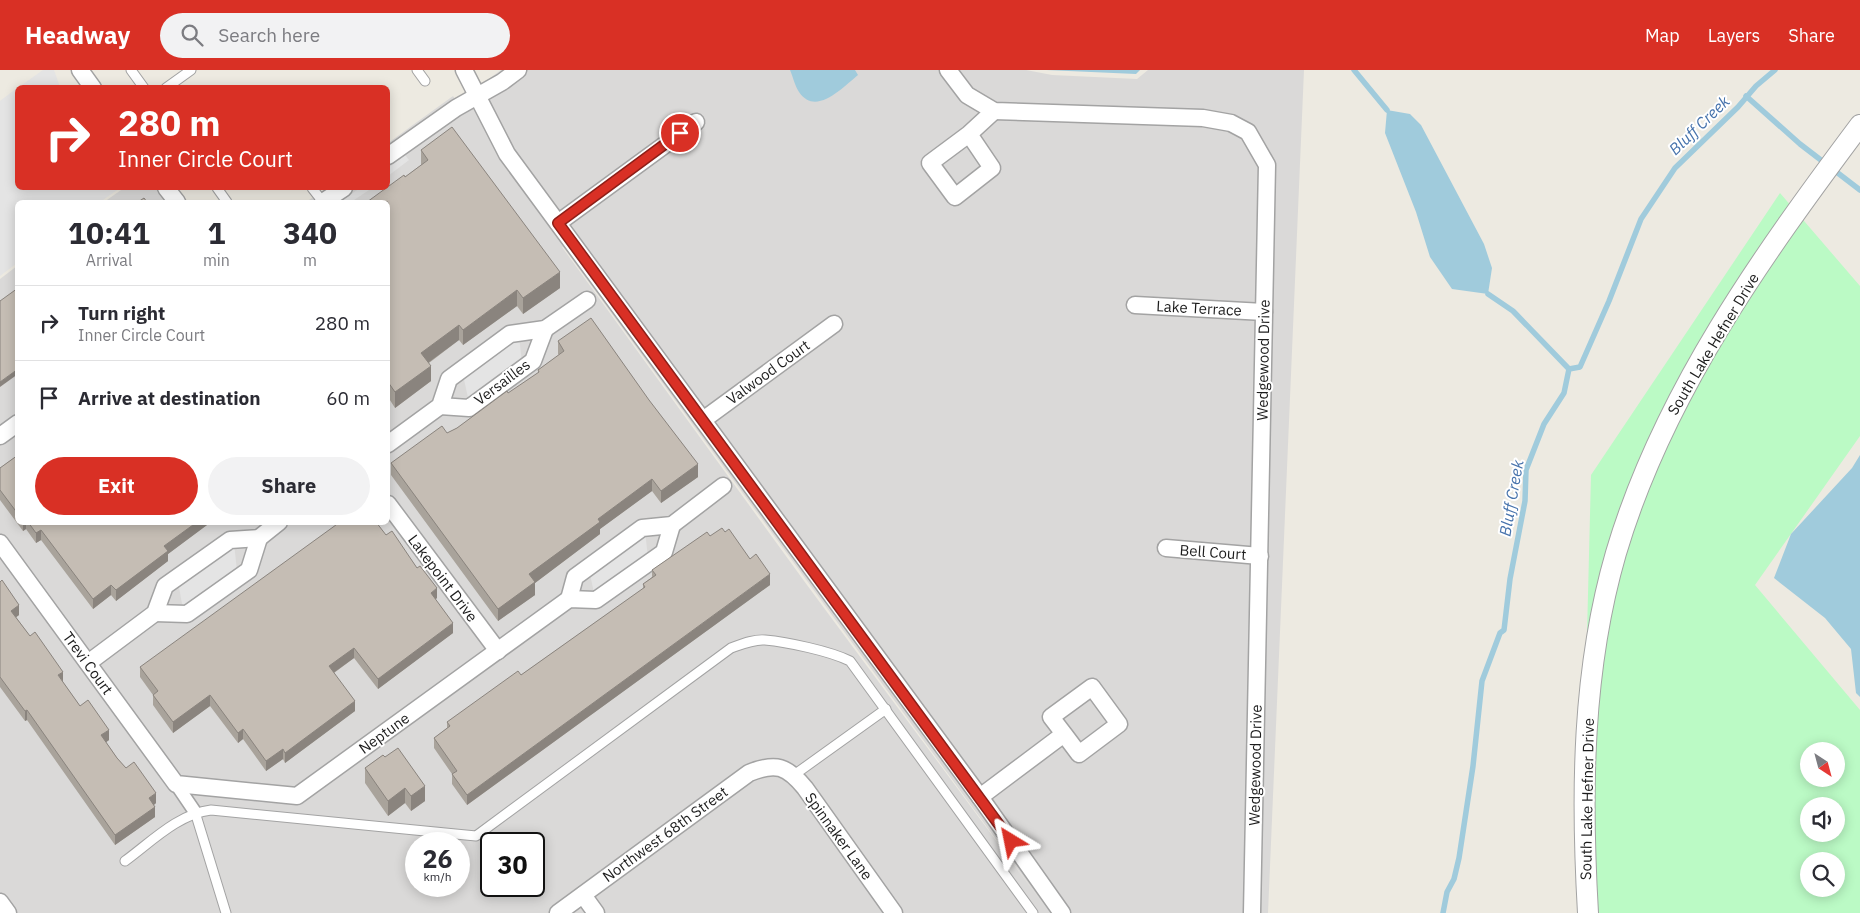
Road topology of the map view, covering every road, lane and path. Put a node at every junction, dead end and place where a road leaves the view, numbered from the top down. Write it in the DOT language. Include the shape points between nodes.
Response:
graph roads {
  1 [pos="80,70"];
  2 [pos="132,70"];
  3 [pos="191,70"];
  4 [pos="417,70"];
  5 [pos="464,70"];
  6 [pos="518,70"];
  7 [pos="948,70"];
  8 [pos="425,81"];
  9 [pos="91,85"];
  10 [pos="142,85"];
  11 [pos="170,85"];
  12 [pos="478,95"];
  13 [pos="994,111"];
  14 [pos="696,122"];
  15 [pos="1860,125"];
  16 [pos="969,134"];
  17 [pos="390,155"];
  18 [pos="168,190"];
  19 [pos="218,190"];
  20 [pos="314,190"];
  21 [pos="341,190"];
  22 [pos="175,200"];
  23 [pos="225,200"];
  24 [pos="321,200"];
  25 [pos="326,200"];
  26 [pos="558,223"];
  27 [pos="587,300"];
  28 [pos="1135,305"];
  29 [pos="1264,312"];
  30 [pos="834,324"];
  31 [pos="545,329"];
  32 [pos="440,406"];
  33 [pos="703,420"];
  34 [pos="15,425"];
  35 [pos="0,436"];
  36 [pos="390,436"];
  37 [pos="723,486"];
  38 [pos="390,507"];
  39 [pos="672,524"];
  40 [pos="275,525"];
  41 [pos="258,538"];
  42 [pos="0,543"];
  43 [pos="1166,548"];
  44 [pos="1260,556"];
  45 [pos="569,599"];
  46 [pos="155,613"];
  47 [pos="498,652"];
  48 [pos="88,663"];
  49 [pos="886,709"];
  50 [pos="1064,734"];
  51 [pos="777,766"];
  52 [pos="794,775"];
  53 [pos="176,784"];
  54 [pos="980,797"];
  55 [pos="195,812"];
  56 [pos="125,861"];
  57 [pos="583,895"];
  58 [pos="0,902"];
  59 [pos="8,913"];
  60 [pos="226,913"];
  61 [pos="558,913"];
  62 [pos="596,913"];
  63 [pos="894,913"];
  64 [pos="1033,913"];
  65 [pos="1062,913"];
  66 [pos="1252,913"];
  67 [pos="1588,913"];
  1 -- 9 [label="street"];
  2 -- 10 [label="lane"];
  3 -- 11 [label="lane"];
  4 -- 8 [label="lane"];
  5 -- 12 [label="street"];
  6 -- 12 [label="street"];
  7 -- 13 [label="street, Wedgewood Drive" via="966,95"];
  12 -- 17 [label="street"];
  12 -- 26 [label="street" via="507,154"];
  13 -- 16 [label="street"];
  13 -- 29 [label="street, Wedgewood Drive" via="1204,118 1231,123 1248,132 1267,165"];
  14 -- 26 [label="street"];
  15 -- 67 [label="street, South Lake Hefner Drive" via="1757,269 1678,398 1640,483 1616,553 1602,612 1587,716 1584,768"];
  18 -- 22 [label="street"];
  19 -- 23 [label="lane"];
  20 -- 24 [label="lane"];
  21 -- 25 [label="street"];
  26 -- 33 [label="street"];
  27 -- 31 [label="street"];
  28 -- 29 [label="street, Lake Terrace"];
  29 -- 44 [label="street, Wedgewood Drive"];
  30 -- 33 [label="street, Valwood Court"];
  31 -- 32 [label="street" via="510,334 449,379"];
  31 -- 32 [label="street, Versailles" via="533,361 469,408"];
  32 -- 36 [label="street"];
  33 -- 54 [label="street"];
  34 -- 35 [label="street"];
  37 -- 39 [label="street"];
  38 -- 47 [label="street, Lakepoint Drive"];
  39 -- 45 [label="street" via="642,528 582,571 575,577"];
  39 -- 45 [label="street" via="664,552 596,600"];
  40 -- 41 [label="street"];
  41 -- 46 [label="street" via="230,540 165,586"];
  41 -- 46 [label="street" via="249,570 187,614"];
  42 -- 48 [label="street, Trevi Court"];
  43 -- 44 [label="street, Bell Court"];
  44 -- 66 [label="street, Wedgewood Drive"];
  45 -- 47 [label="street, Neptune"];
  46 -- 48 [label="street"];
  47 -- 53 [label="street, Neptune" via="297,796"];
  48 -- 53 [label="street, Trevi Court"];
  49 -- 52 [label="lane"];
  49 -- 55 [label="lane" via="844,658 764,639 731,648 476,836 210,810"];
  49 -- 64 [label="lane"];
  50 -- 54 [label="street"];
  51 -- 52 [label="street, Spinnaker Lane"];
  51 -- 57 [label="street, Northwest 68th Street" via="749,772"];
  52 -- 63 [label="street, Spinnaker Lane"];
  53 -- 55 [label="street"];
  54 -- 65 [label="street"];
  55 -- 56 [label="lane"];
  55 -- 60 [label="lane"];
  57 -- 61 [label="street, Northwest 68th Street"];
  57 -- 62 [label="street"];
  58 -- 59 [label="street"];
}
